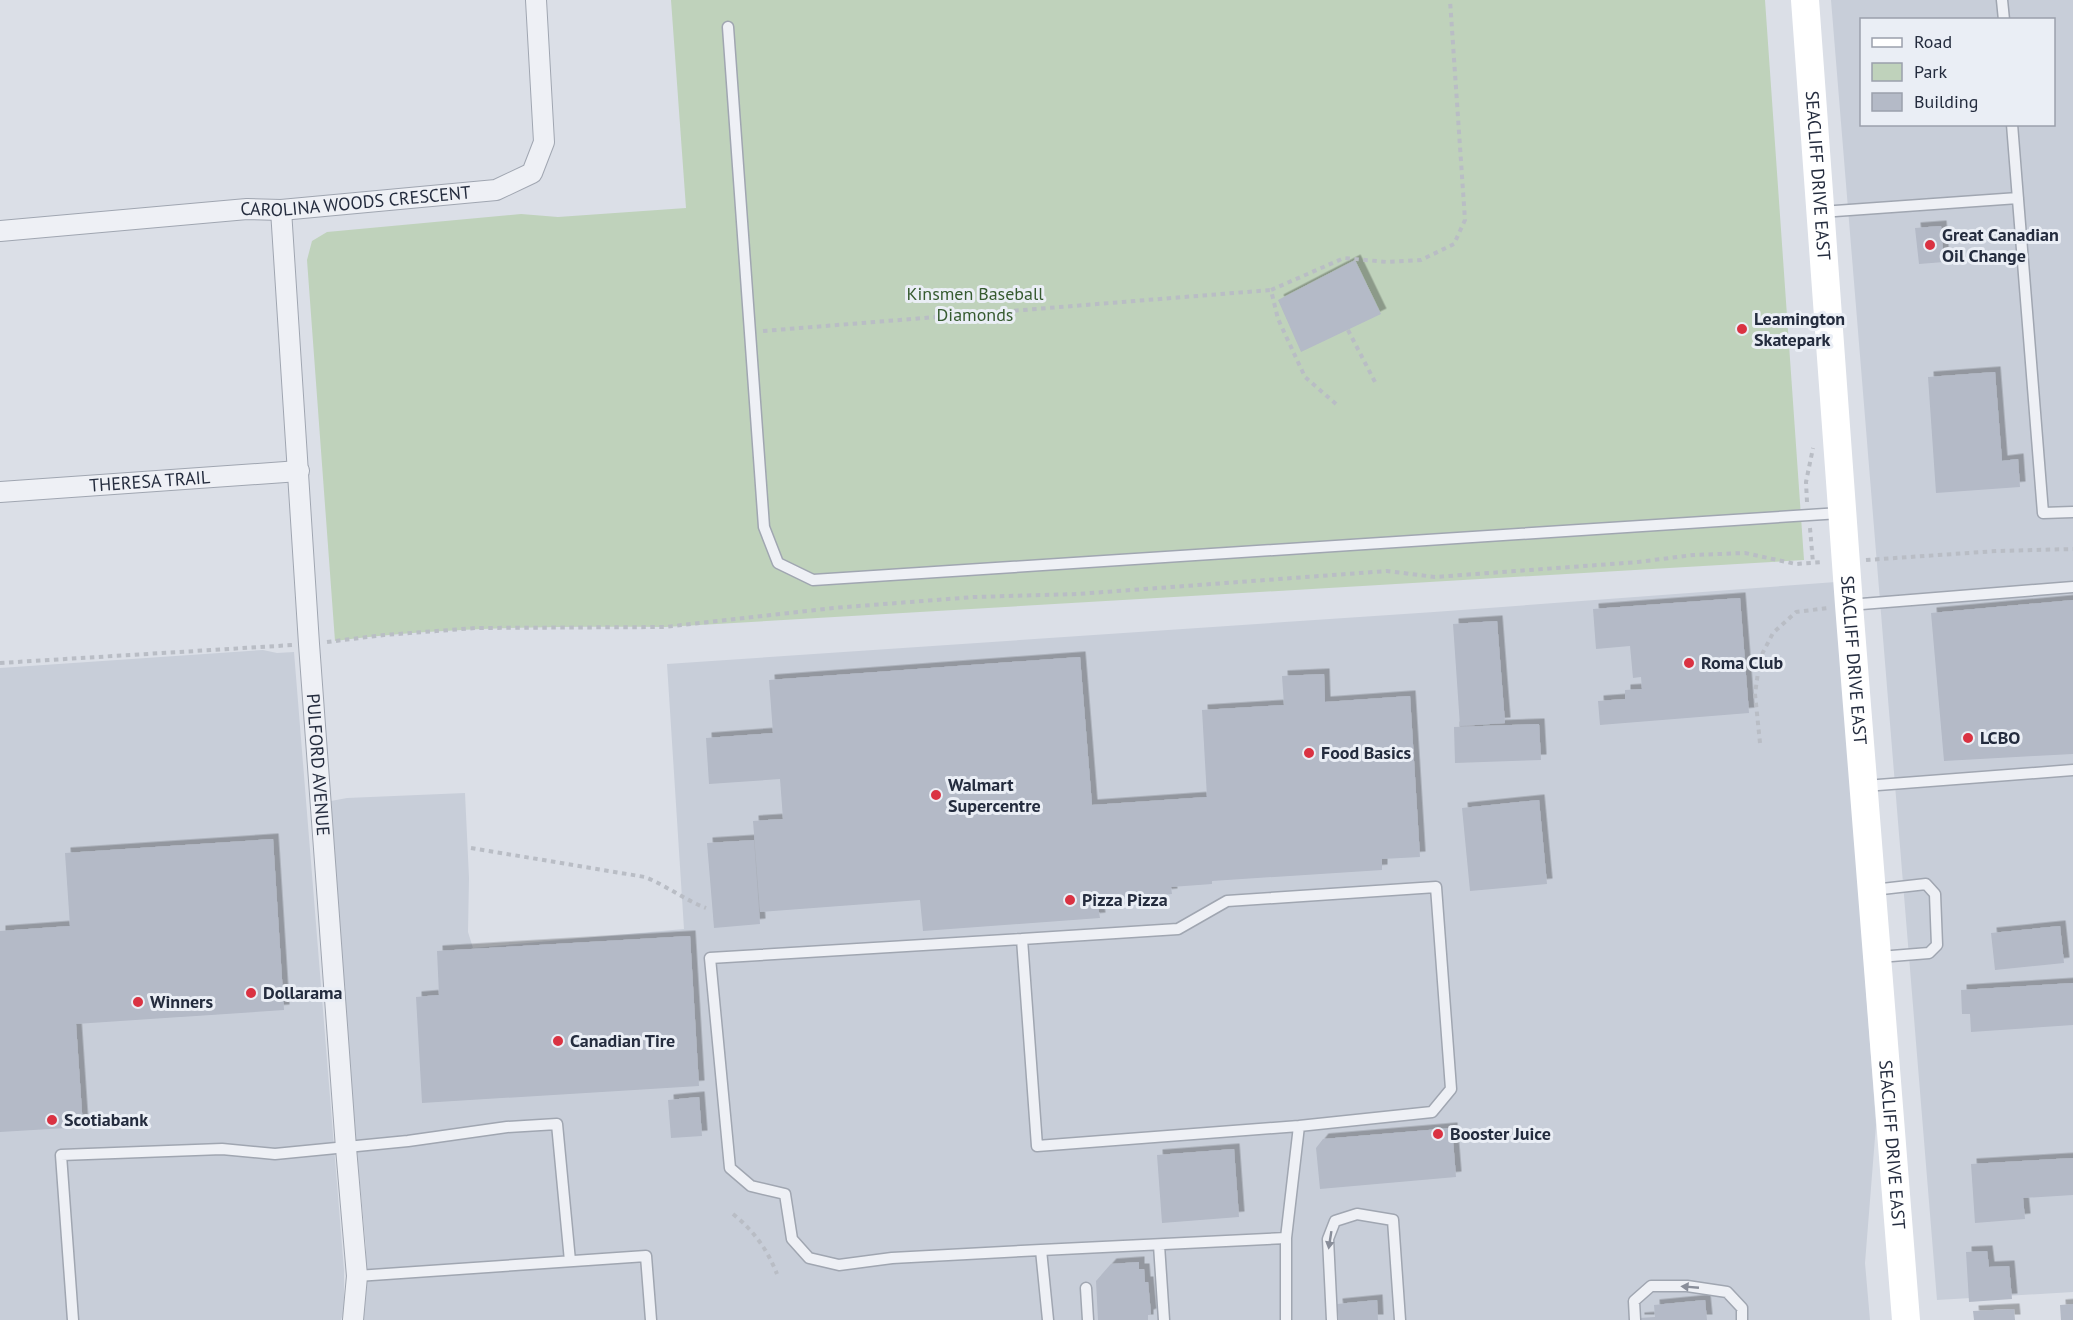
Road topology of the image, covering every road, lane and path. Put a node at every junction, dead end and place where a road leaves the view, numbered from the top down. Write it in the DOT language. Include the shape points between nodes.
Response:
graph roads {
  1 [pos="536,0"];
  2 [pos="1450,0"];
  3 [pos="1805,0"];
  4 [pos="2002,0"];
  5 [pos="2004,18"];
  6 [pos="728,27"];
  7 [pos="2012,126"];
  8 [pos="2018,198"];
  9 [pos="282,210"];
  10 [pos="1821,212"];
  11 [pos="0,231"];
  12 [pos="1271,290"];
  13 [pos="1348,330"];
  14 [pos="750,332"];
  15 [pos="1376,384"];
  16 [pos="1336,404"];
  17 [pos="299,471"];
  18 [pos="0,492"];
  19 [pos="2073,512"];
  20 [pos="1844,513"];
  21 [pos="2073,549"];
  22 [pos="1835,561"];
  23 [pos="2073,587"];
  24 [pos="1849,605"];
  25 [pos="309,644"];
  26 [pos="0,663"];
  27 [pos="1760,743"];
  28 [pos="2073,770"];
  29 [pos="1865,786"];
  30 [pos="471,848"];
  31 [pos="1873,890"];
  32 [pos="706,908"];
  33 [pos="1022,939"];
  34 [pos="1878,957"];
  35 [pos="1299,1126"];
  36 [pos="346,1148"];
  37 [pos="733,1214"];
  38 [pos="1286,1238"];
  39 [pos="1159,1245"];
  40 [pos="1041,1250"];
  41 [pos="570,1261"];
  42 [pos="777,1274"];
  43 [pos="357,1276"];
  44 [pos="1086,1288"];
  45 [pos="73,1320"];
  46 [pos="353,1320"];
  47 [pos="651,1320"];
  48 [pos="1048,1320"];
  49 [pos="1088,1320"];
  50 [pos="1164,1320"];
  51 [pos="1286,1320"];
  52 [pos="1332,1320"];
  53 [pos="1400,1320"];
  54 [pos="1635,1320"];
  55 [pos="1742,1320"];
  56 [pos="1906,1320"];
  1 -- 9 [label="street, CAROLINA WOODS CRESCENT" via="544,142 532,173 496,190"];
  2 -- 12 [label="path" via="1465,220 1454,244 1421,260 1344,258"];
  3 -- 10 [label="main road, SEACLIFF DRIVE EAST"];
  4 -- 5 [label="lane"];
  6 -- 14 [label="lane"];
  7 -- 8 [label="lane"];
  8 -- 10 [label="lane"];
  8 -- 19 [label="lane" via="2043,513"];
  9 -- 11 [label="street, CAROLINA WOODS CRESCENT" via="247,209"];
  9 -- 17 [label="street, PULFORD AVENUE"];
  10 -- 20 [label="main road, SEACLIFF DRIVE EAST"];
  12 -- 14 [label="path"];
  12 -- 16 [label="path" via="1278,319 1305,377"];
  13 -- 15 [label="path"];
  14 -- 20 [label="lane" via="764,527 778,563 813,580"];
  17 -- 18 [label="street, THERESA TRAIL"];
  17 -- 25 [label="street, PULFORD AVENUE"];
  20 -- 22 [label="main road, SEACLIFF DRIVE EAST"];
  21 -- 22 [label="path"];
  22 -- 24 [label="main road, SEACLIFF DRIVE EAST"];
  22 -- 25 [label="path" via="1796,564 1745,553 1435,577 1387,571 1077,594 974,597 665,627 476,628"];
  23 -- 24 [label="lane"];
  24 -- 27 [label="path" via="1796,612 1773,633 1760,658 1755,694"];
  24 -- 29 [label="main road, SEACLIFF DRIVE EAST"];
  25 -- 26 [label="path"];
  25 -- 36 [label="street, PULFORD AVENUE"];
  28 -- 29 [label="lane"];
  29 -- 31 [label="main road, SEACLIFF DRIVE EAST"];
  30 -- 32 [label="path" via="645,877"];
  31 -- 34 [label="main road, SEACLIFF DRIVE EAST"];
  31 -- 34 [label="lane" via="1926,884 1935,894 1937,945 1929,953"];
  33 -- 35 [label="lane" via="1037,1146"];
  33 -- 35 [label="lane" via="1178,929 1227,901 1436,887 1451,1089 1432,1112"];
  33 -- 40 [label="lane" via="710,958 730,1168 750,1186 785,1194 792,1239 809,1258 839,1265 891,1258"];
  34 -- 56 [label="main road, SEACLIFF DRIVE EAST"];
  35 -- 38 [label="lane"];
  36 -- 41 [label="lane" via="556,1124"];
  36 -- 43 [label="street, PULFORD AVENUE"];
  36 -- 45 [label="lane" via="275,1154 222,1149 61,1155"];
  37 -- 42 [label="path" via="760,1239"];
  38 -- 39 [label="lane"];
  38 -- 51 [label="lane"];
  39 -- 40 [label="lane"];
  39 -- 50 [label="lane"];
  40 -- 48 [label="lane"];
  41 -- 43 [label="lane"];
  41 -- 47 [label="lane" via="646,1256"];
  43 -- 46 [label="street, PULFORD AVENUE"];
  44 -- 49 [label="lane"];
  53 -- 52 [label="lane, one-way" via="1393,1220 1356,1214 1335,1221 1328,1239"];
  55 -- 54 [label="lane, one-way" via="1742,1308 1727,1292 1687,1286 1651,1286 1634,1300"];
}
